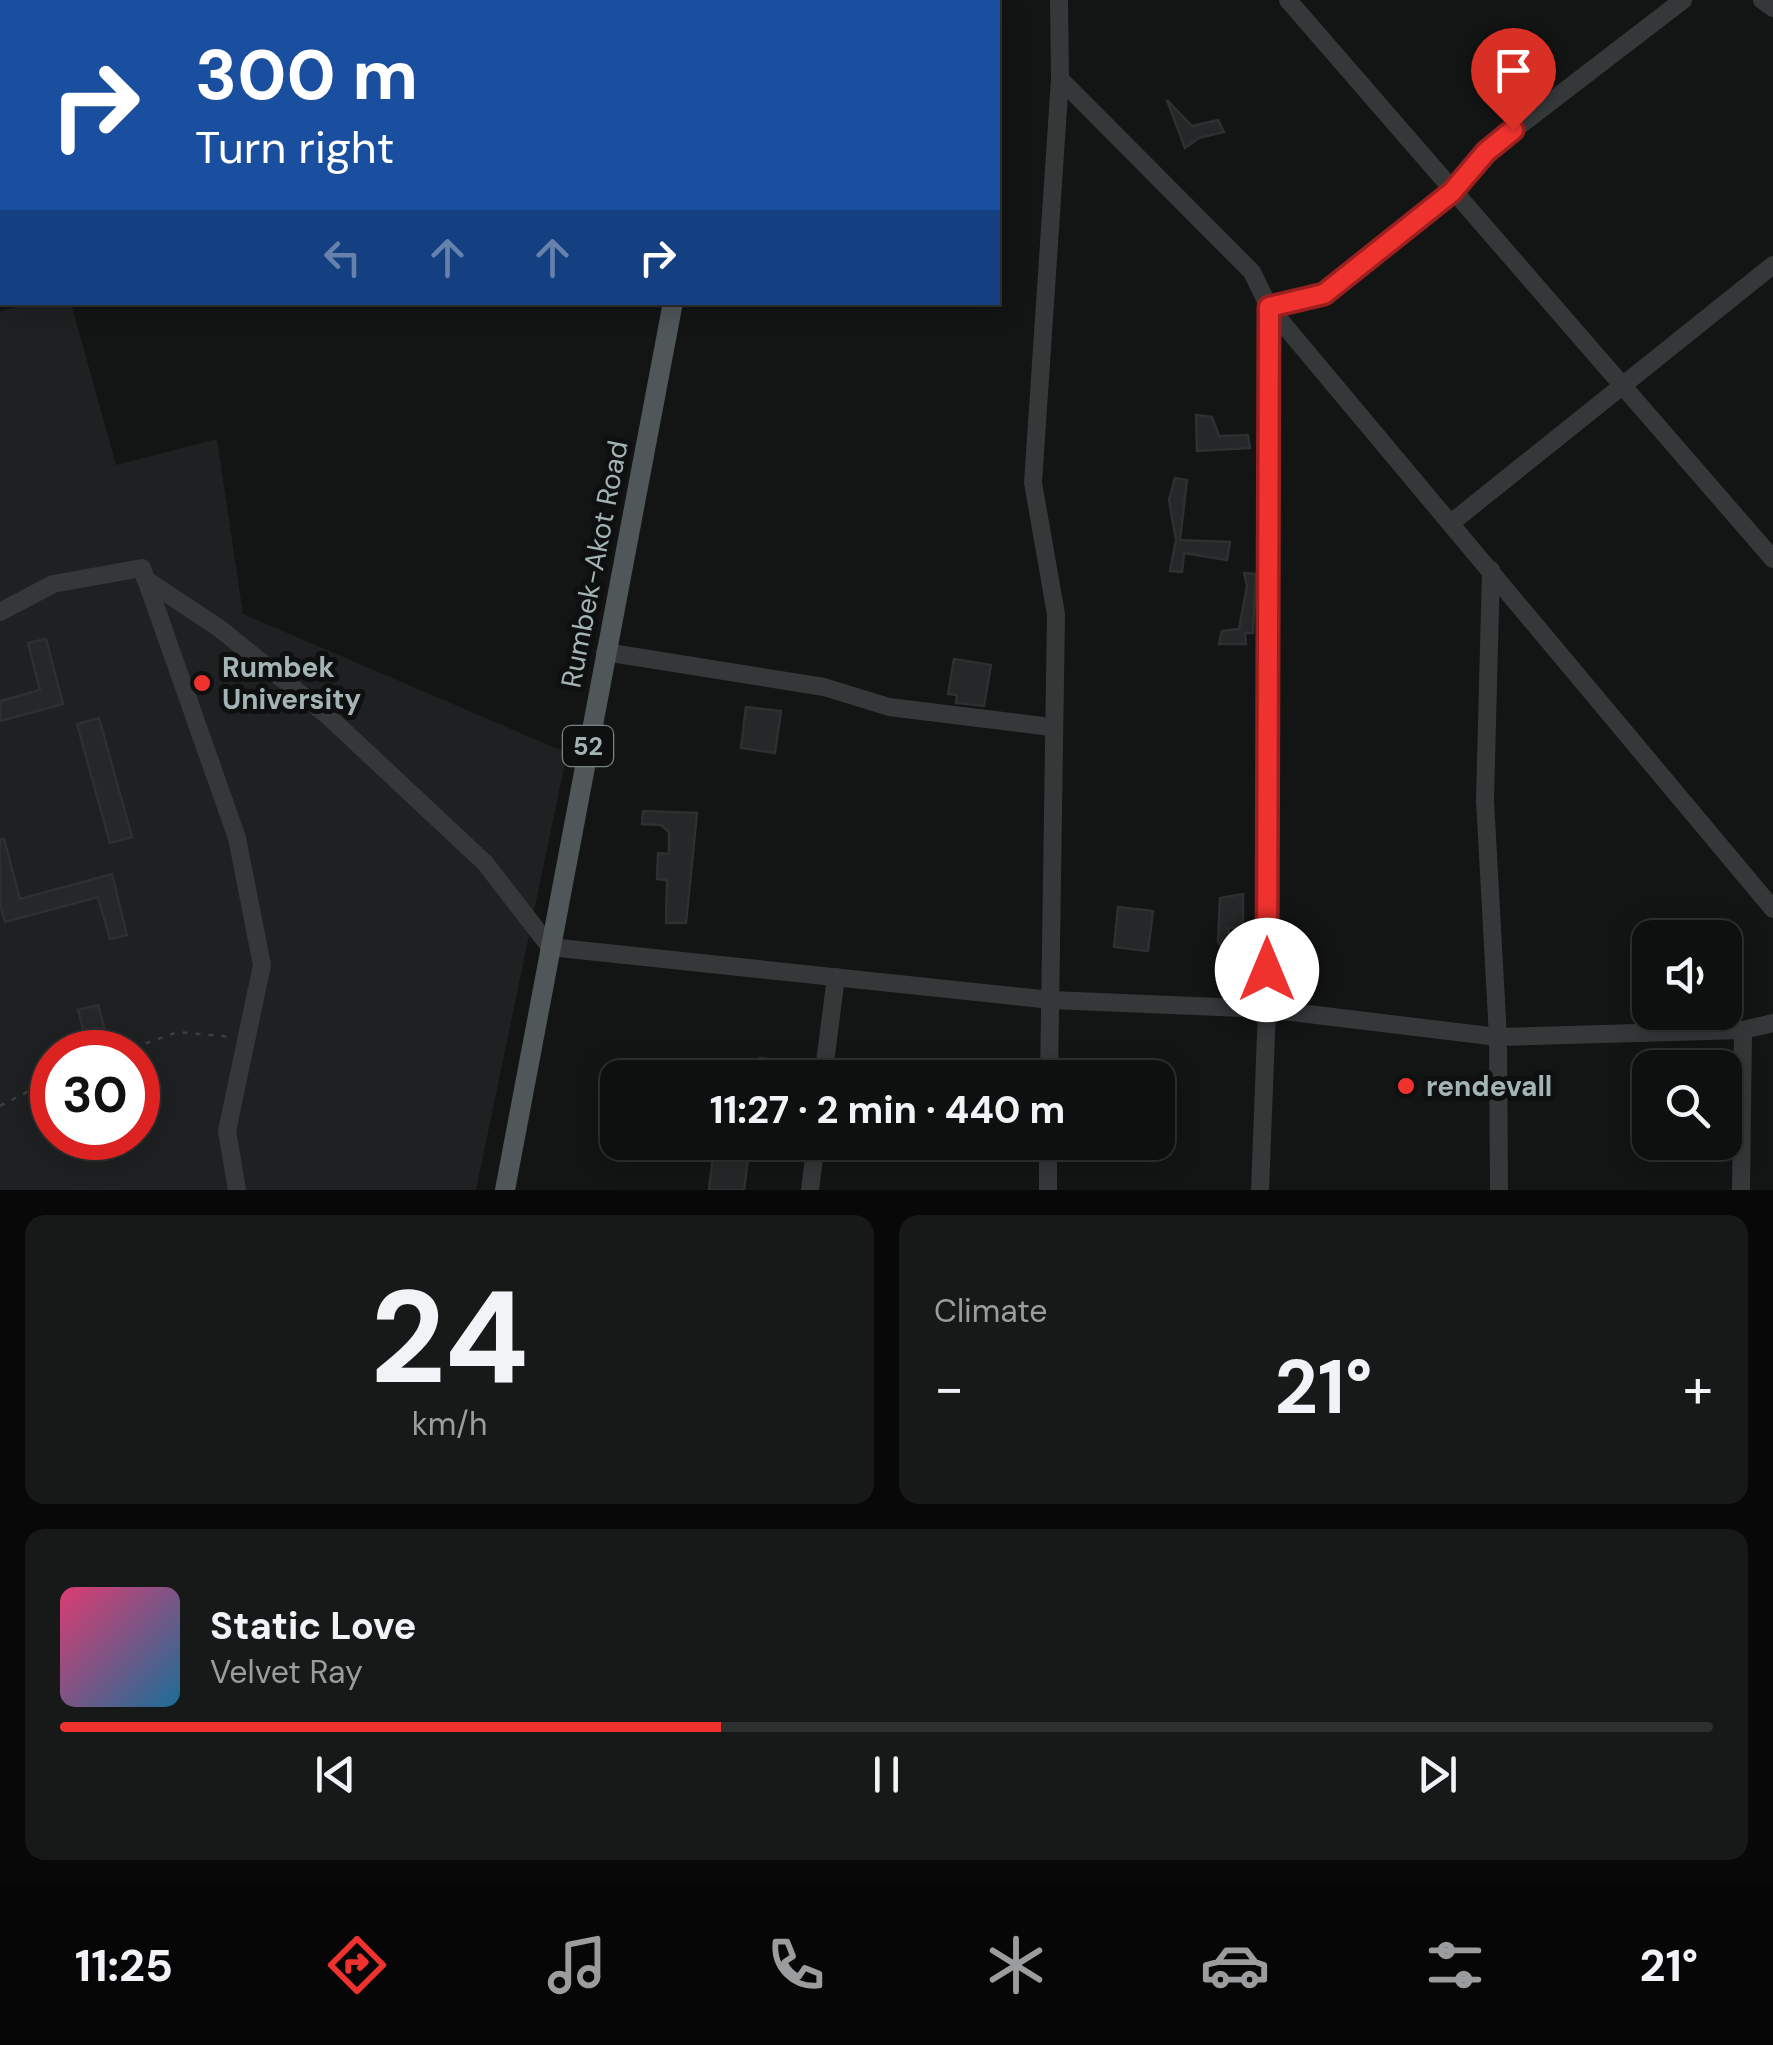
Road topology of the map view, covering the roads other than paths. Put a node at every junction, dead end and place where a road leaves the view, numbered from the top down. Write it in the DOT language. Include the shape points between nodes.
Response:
graph roads {
  1 [pos="1058,0"];
  2 [pos="1288,0"];
  3 [pos="1683,0"];
  4 [pos="1762,0"];
  5 [pos="1773,8"];
  6 [pos="1060,79"];
  7 [pos="1452,192"];
  8 [pos="1773,265"];
  9 [pos="672,305"];
  10 [pos="1269,307"];
  11 [pos="1621,389"];
  12 [pos="1450,522"];
  13 [pos="1773,560"];
  14 [pos="1492,570"];
  15 [pos="145,579"];
  16 [pos="0,612"];
  17 [pos="606,652"];
  18 [pos="1051,727"];
  19 [pos="1773,908"];
  20 [pos="550,947"];
  21 [pos="836,978"];
  22 [pos="1051,1000"];
  23 [pos="1267,1010"];
  24 [pos="1773,1023"];
  25 [pos="1743,1030"];
  26 [pos="1498,1037"];
  27 [pos="826,1060"];
  28 [pos="1050,1060"];
  29 [pos="814,1160"];
  30 [pos="1048,1160"];
  31 [pos="236,1190"];
  32 [pos="505,1190"];
  33 [pos="810,1190"];
  34 [pos="1048,1190"];
  35 [pos="1260,1190"];
  36 [pos="1499,1190"];
  37 [pos="1741,1190"];
  1 -- 6 [label="street"];
  2 -- 7 [label="street"];
  3 -- 7 [label="street" via="1486,152"];
  4 -- 5 [label="street"];
  6 -- 10 [label="street" via="1252,272"];
  6 -- 18 [label="street" via="1033,483 1056,614"];
  7 -- 10 [label="street" via="1324,294"];
  7 -- 11 [label="street"];
  8 -- 11 [label="street"];
  9 -- 17 [label="main road, Rumbek-Akot Road / 52"];
  10 -- 12 [label="street"];
  10 -- 23 [label="street"];
  11 -- 12 [label="street"];
  11 -- 13 [label="street"];
  12 -- 14 [label="street"];
  14 -- 19 [label="street"];
  14 -- 26 [label="street" via="1485,800"];
  15 -- 16 [label="street" via="142,568 53,584"];
  15 -- 20 [label="street" via="219,628 328,716 485,862"];
  15 -- 31 [label="street" via="237,838 262,964 227,1131"];
  17 -- 18 [label="street" via="824,687 889,707"];
  17 -- 20 [label="main road, Rumbek-Akot Road / 52"];
  18 -- 22 [label="street"];
  20 -- 21 [label="street"];
  20 -- 32 [label="main road, Rumbek-Akot Road / 52"];
  21 -- 22 [label="street"];
  21 -- 27 [label="street"];
  22 -- 23 [label="street"];
  22 -- 28 [label="street"];
  23 -- 26 [label="street"];
  23 -- 35 [label="street"];
  24 -- 25 [label="street"];
  25 -- 26 [label="street"];
  25 -- 37 [label="street"];
  26 -- 36 [label="street"];
  29 -- 33 [label="street"];
  30 -- 34 [label="street"];
}
